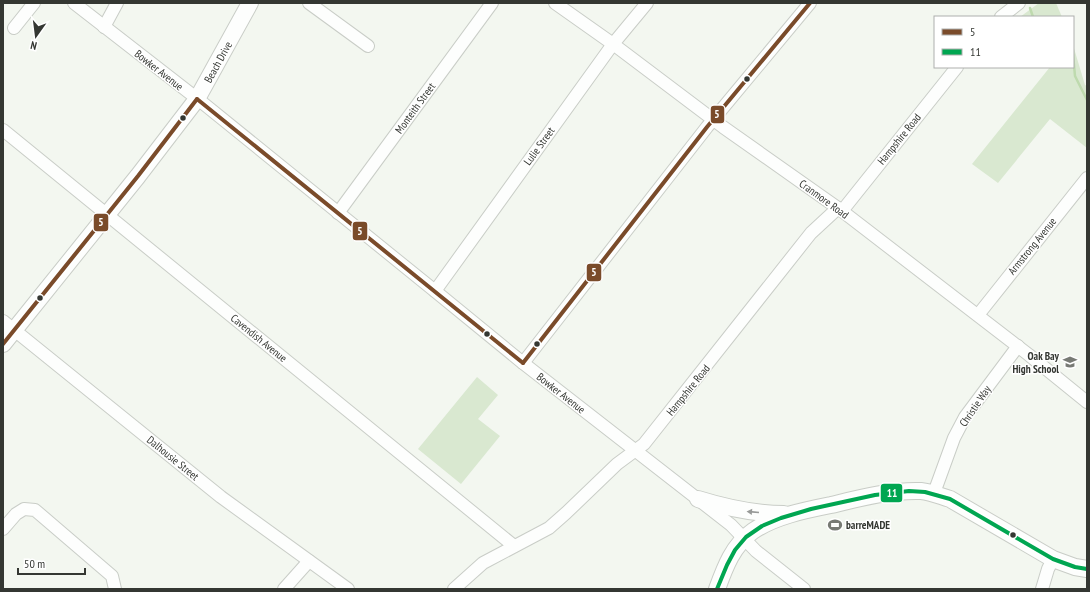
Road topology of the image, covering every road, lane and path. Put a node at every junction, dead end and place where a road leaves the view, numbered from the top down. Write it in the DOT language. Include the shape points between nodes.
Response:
graph roads {
  1 [pos="34,3"];
  2 [pos="74,3"];
  3 [pos="117,3"];
  4 [pos="250,3"];
  5 [pos="309,3"];
  6 [pos="492,3"];
  7 [pos="555,3"];
  8 [pos="647,3"];
  9 [pos="810,3"];
  10 [pos="1019,3"];
  11 [pos="1002,16"];
  12 [pos="104,27"];
  13 [pos="14,28"];
  14 [pos="613,44"];
  15 [pos="368,46"];
  16 [pos="956,68"];
  17 [pos="197,99"];
  18 [pos="713,120"];
  19 [pos="3,130"];
  20 [pos="1087,178"];
  21 [pos="840,210"];
  22 [pos="338,213"];
  23 [pos="107,216"];
  24 [pos="435,290"];
  25 [pos="978,315"];
  26 [pos="9,326"];
  27 [pos="3,344"];
  28 [pos="1018,346"];
  29 [pos="523,363"];
  30 [pos="1087,402"];
  31 [pos="636,451"];
  32 [pos="934,493"];
  33 [pos="698,500"];
  34 [pos="792,514"];
  35 [pos="771,522"];
  36 [pos="3,529"];
  37 [pos="744,539"];
  38 [pos="514,546"];
  39 [pos="763,557"];
  40 [pos="1053,559"];
  41 [pos="309,561"];
  42 [pos="1087,569"];
  43 [pos="115,586"];
  44 [pos="284,589"];
  45 [pos="348,589"];
  46 [pos="454,589"];
  47 [pos="717,589"];
  48 [pos="804,589"];
  49 [pos="1042,589"];
  1 -- 13 [label="street"];
  2 -- 12 [label="street, Bowker Avenue"];
  3 -- 12 [label="street"];
  4 -- 17 [label="main road, Beach Drive"];
  5 -- 15 [label="street"];
  6 -- 22 [label="street, Monteith Street"];
  7 -- 14 [label="street, Cranmore Road"];
  8 -- 14 [label="street, Lulie Street"];
  9 -- 18 [label="street"];
  10 -- 11 [label="street"];
  12 -- 17 [label="street, Bowker Avenue"];
  14 -- 18 [label="street, Cranmore Road"];
  14 -- 24 [label="street, Lulie Street"];
  16 -- 21 [label="street, Hampshire Road"];
  17 -- 22 [label="street, Bowker Avenue"];
  17 -- 23 [label="main road, Beach Drive"];
  18 -- 21 [label="street, Cranmore Road"];
  18 -- 29 [label="street"];
  19 -- 23 [label="street, Cavendish Avenue"];
  20 -- 25 [label="street, Armstrong Avenue"];
  21 -- 25 [label="street, Cranmore Road"];
  21 -- 31 [label="street, Hampshire Road" via="811,233 647,441"];
  22 -- 24 [label="street, Bowker Avenue"];
  23 -- 26 [label="main road, Beach Drive"];
  23 -- 38 [label="street, Cavendish Avenue"];
  24 -- 29 [label="street, Bowker Avenue"];
  25 -- 28 [label="street, Cranmore Road"];
  26 -- 27 [label="main road, Beach Drive"];
  26 -- 41 [label="street, Dalhousie Street" via="221,497"];
  28 -- 30 [label="street, Cranmore Road"];
  28 -- 32 [label="street, Christie Way" via="965,417 954,438"];
  29 -- 31 [label="street, Bowker Avenue"];
  31 -- 33 [label="street, Bowker Avenue"];
  31 -- 38 [label="street, Hampshire Road" via="617,464 549,528"];
  32 -- 34 [label="main road" via="922,491 880,494"];
  32 -- 40 [label="main road" via="969,509"];
  34 -- 33 [label="main road, one-way" via="746,512"];
  33 -- 37 [label="street, Bowker Avenue"];
  34 -- 35 [label="main road"];
  35 -- 37 [label="main road"];
  35 -- 39 [label="street" via="757,534 756,541"];
  36 -- 43 [label="street" via="24,509 35,510 112,576"];
  37 -- 39 [label="street, Bowker Avenue"];
  37 -- 47 [label="main road" via="726,563"];
  38 -- 46 [label="street, Hampshire Road" via="483,563"];
  39 -- 48 [label="street, Bowker Avenue"];
  40 -- 42 [label="main road"];
  40 -- 49 [label="street"];
  41 -- 44 [label="street"];
  41 -- 45 [label="street, Dalhousie Street"];
}
